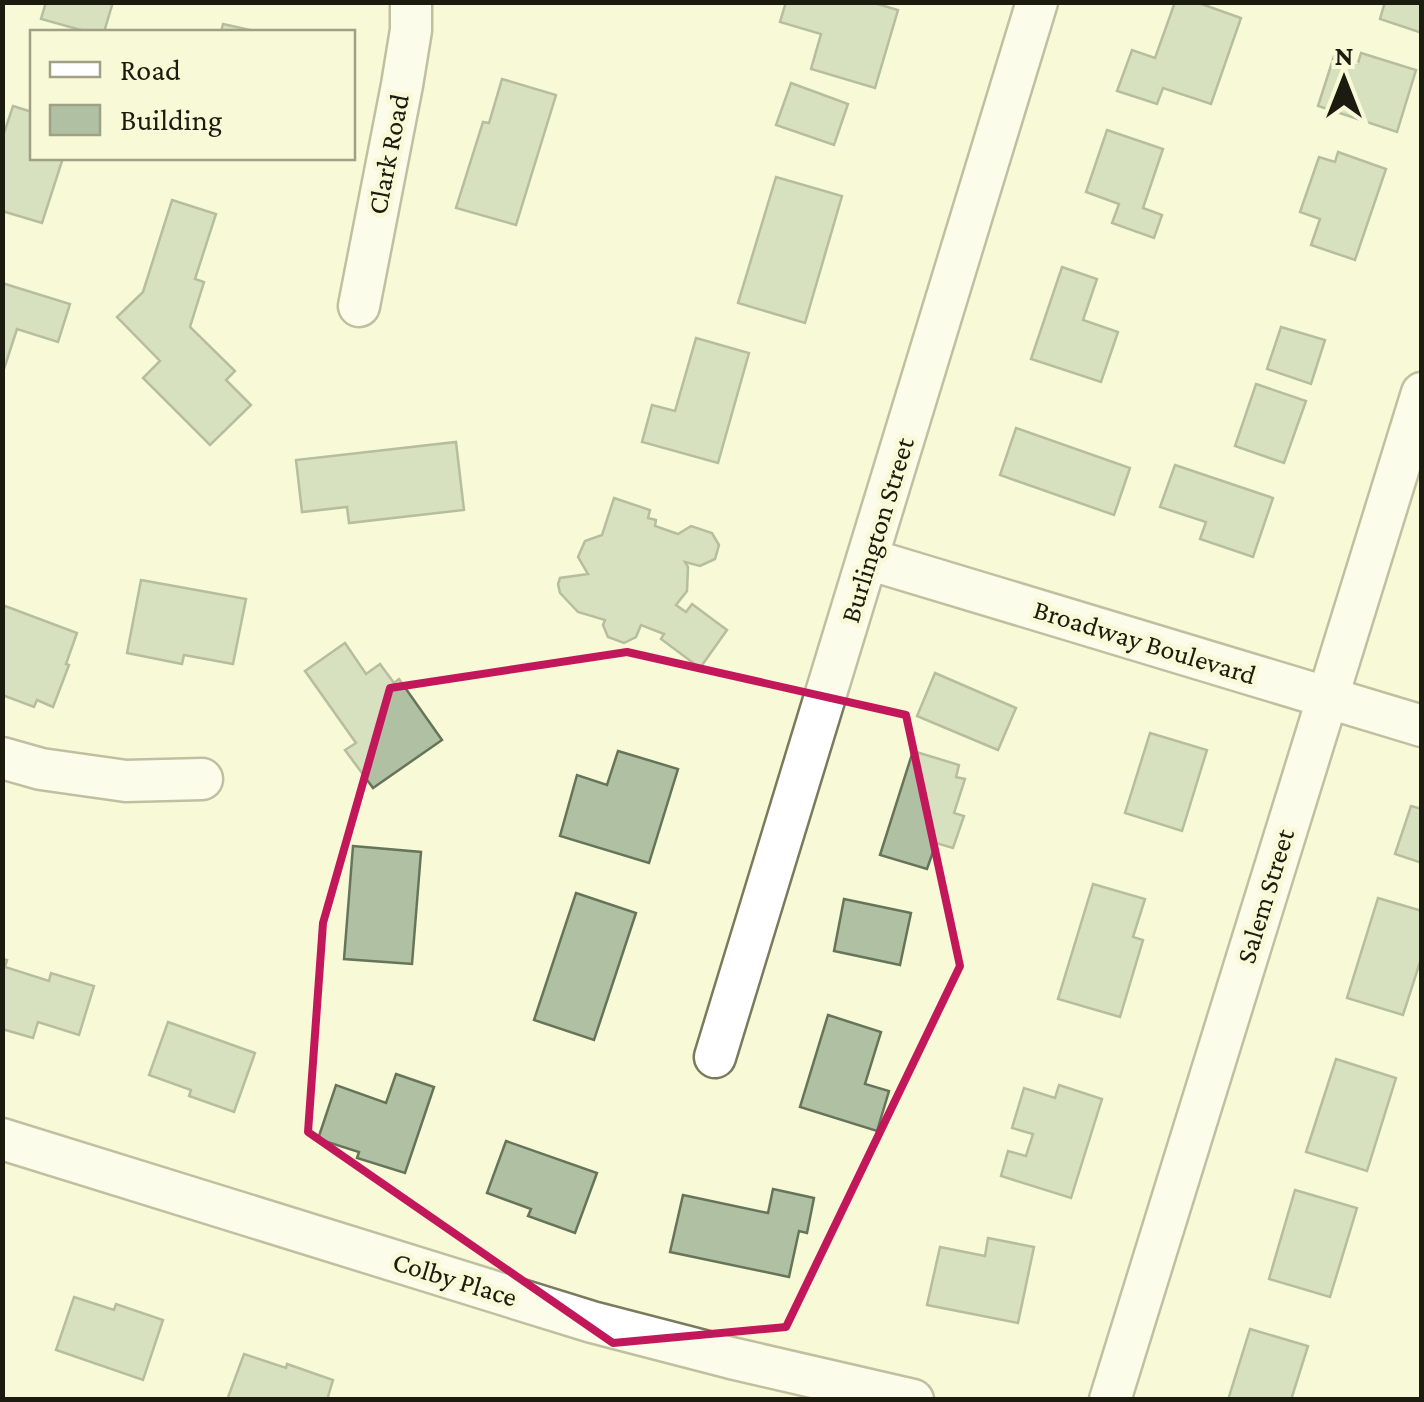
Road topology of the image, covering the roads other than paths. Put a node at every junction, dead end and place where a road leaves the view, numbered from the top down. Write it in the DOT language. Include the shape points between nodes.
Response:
graph roads {
  1 [pos="412,2"];
  2 [pos="1037,2"];
  3 [pos="359,306"];
  4 [pos="1422,393"];
  5 [pos="868,559"];
  6 [pos="1327,696"];
  7 [pos="1422,726"];
  8 [pos="2,758"];
  9 [pos="202,779"];
  10 [pos="716,1057"];
  11 [pos="2,1138"];
  12 [pos="913,1400"];
  13 [pos="1110,1400"];
  1 -- 3 [label="street, Clark Road"];
  2 -- 5 [label="street, Burlington Street"];
  4 -- 6 [label="street, Salem Street"];
  5 -- 6 [label="street, Broadway Boulevard"];
  5 -- 10 [label="street, Burlington Street"];
  6 -- 7 [label="street, Broadway Boulevard"];
  6 -- 13 [label="street, Salem Street"];
  8 -- 9 [label="street" via="126,781"];
  11 -- 12 [label="street, Colby Place" via="592,1322"];
}
